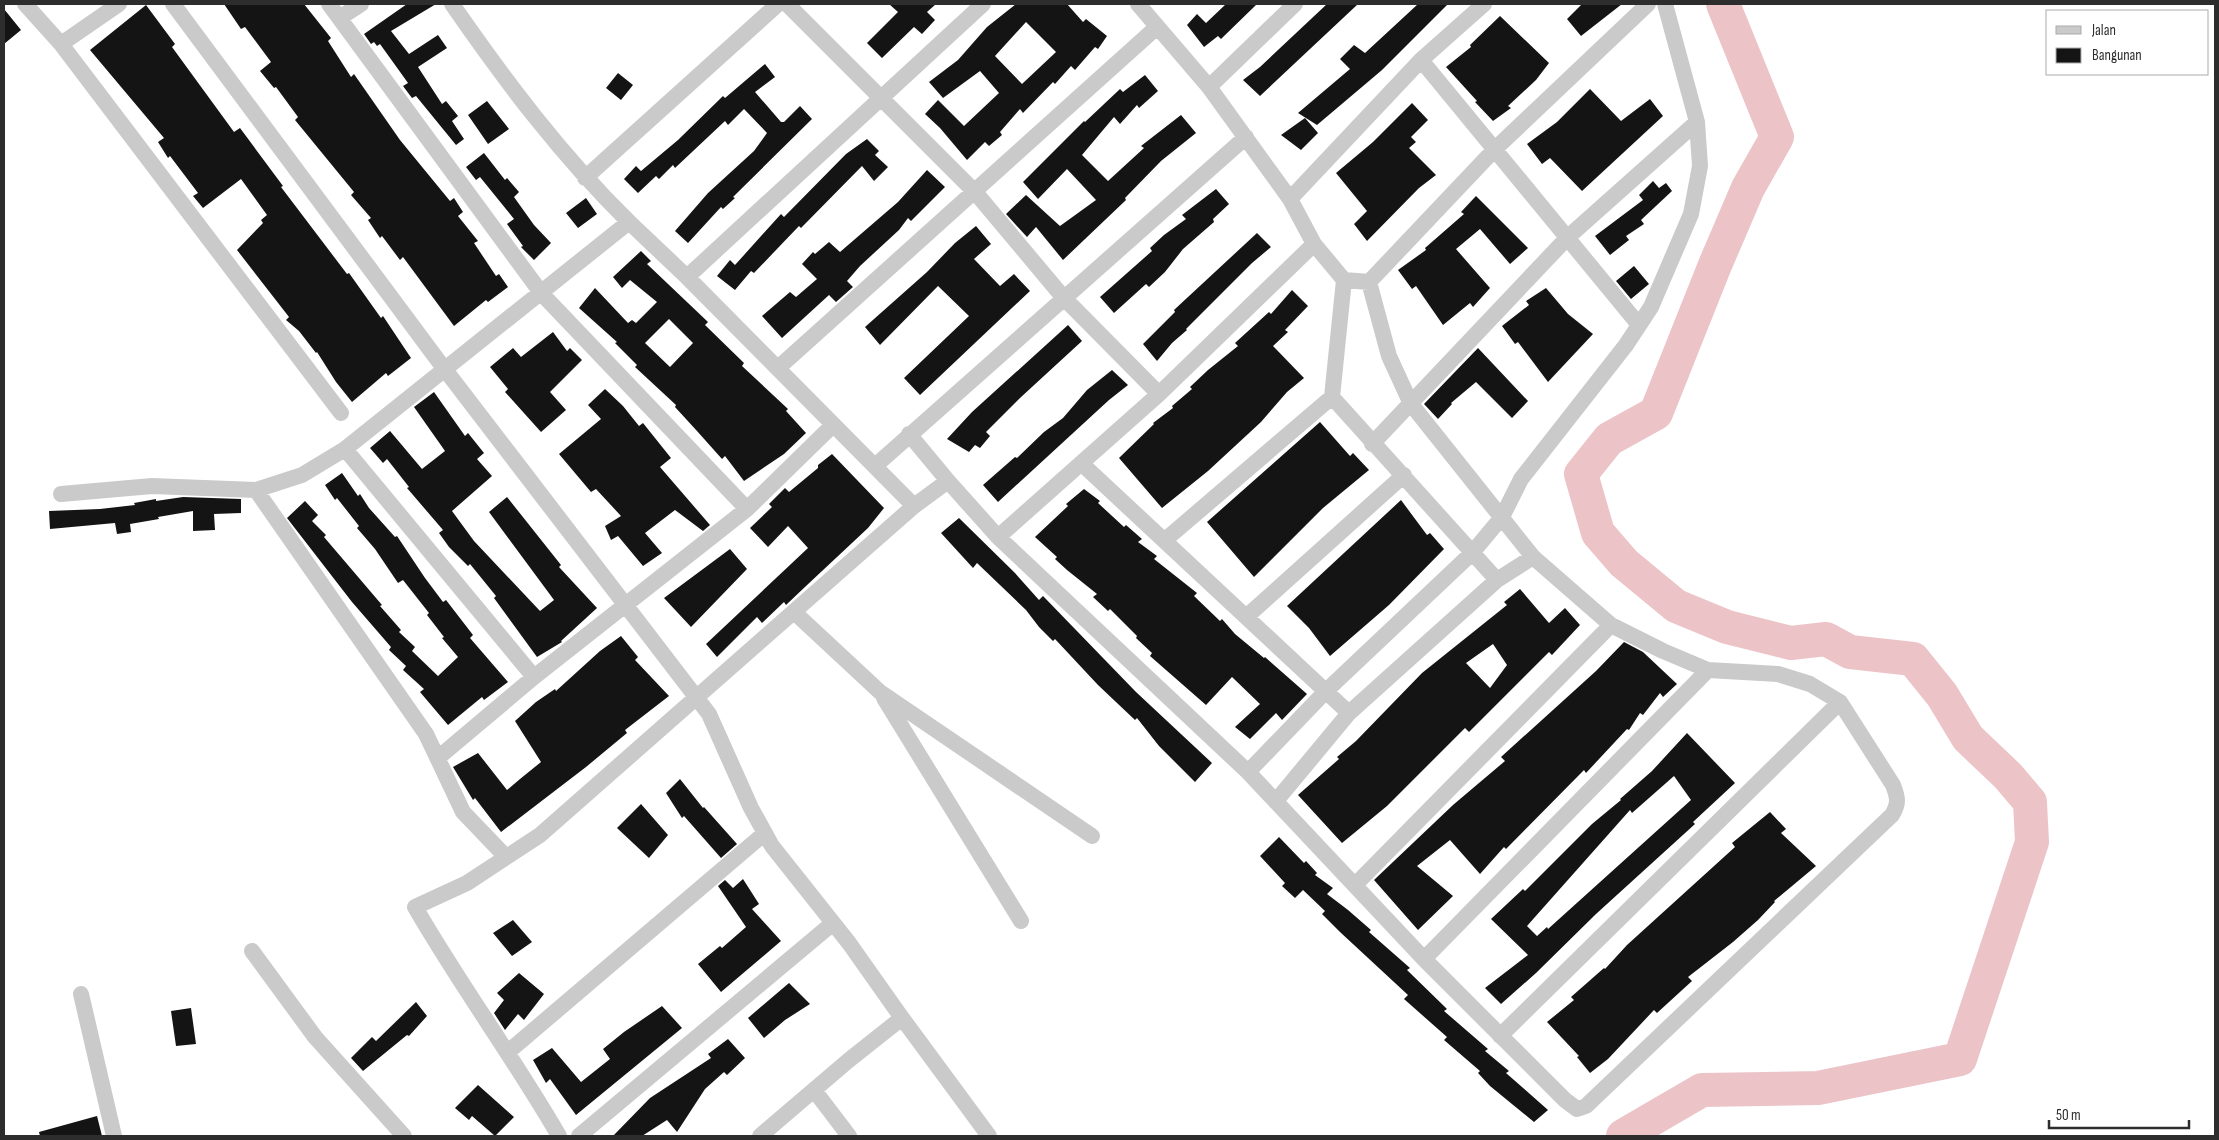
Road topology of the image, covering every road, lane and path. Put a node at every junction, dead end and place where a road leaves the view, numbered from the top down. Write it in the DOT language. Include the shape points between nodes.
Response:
graph roads {
  1 [pos="26,4"];
  2 [pos="119,4"];
  3 [pos="173,4"];
  4 [pos="329,4"];
  5 [pos="361,4"];
  6 [pos="452,4"];
  7 [pos="778,4"];
  8 [pos="787,4"];
  9 [pos="983,4"];
  10 [pos="1138,4"];
  11 [pos="1295,4"];
  12 [pos="1484,4"];
  13 [pos="1648,4"];
  14 [pos="1665,4"];
  15 [pos="340,17"];
  16 [pos="1157,27"];
  17 [pos="61,44"];
  18 [pos="1421,60"];
  19 [pos="1209,87"];
  20 [pos="879,98"];
  21 [pos="1697,122"];
  22 [pos="1246,137"];
  23 [pos="1495,149"];
  24 [pos="585,178"];
  25 [pos="975,192"];
  26 [pos="1290,200"];
  27 [pos="629,222"];
  28 [pos="1568,237"];
  29 [pos="1314,244"];
  30 [pos="687,277"];
  31 [pos="1344,280"];
  32 [pos="1369,282"];
  33 [pos="542,294"];
  34 [pos="1063,297"];
  35 [pos="1639,325"];
  36 [pos="778,368"];
  37 [pos="446,370"];
  38 [pos="1159,394"];
  39 [pos="1332,397"];
  40 [pos="1411,404"];
  41 [pos="341,413"];
  42 [pos="833,425"];
  43 [pos="909,434"];
  44 [pos="1372,444"];
  45 [pos="345,449"];
  46 [pos="1081,463"];
  47 [pos="875,466"];
  48 [pos="1404,475"];
  49 [pos="948,481"];
  50 [pos="256,490"];
  51 [pos="62,494"];
  52 [pos="914,506"];
  53 [pos="747,509"];
  54 [pos="1502,516"];
  55 [pos="998,537"];
  56 [pos="1164,540"];
  57 [pos="1472,553"];
  58 [pos="1533,556"];
  59 [pos="1497,580"];
  60 [pos="624,604"];
  61 [pos="794,612"];
  62 [pos="1246,617"];
  63 [pos="1611,625"];
  64 [pos="1708,670"];
  65 [pos="534,677"];
  66 [pos="1327,690"];
  67 [pos="880,692"];
  68 [pos="697,698"];
  69 [pos="1840,702"];
  70 [pos="1349,713"];
  71 [pos="439,757"];
  72 [pos="1248,772"];
  73 [pos="1276,801"];
  74 [pos="765,833"];
  75 [pos="1092,836"];
  76 [pos="506,858"];
  77 [pos="1355,884"];
  78 [pos="1021,921"];
  79 [pos="833,923"];
  80 [pos="252,951"];
  81 [pos="1424,959"];
  82 [pos="81,994"];
  83 [pos="902,1018"];
  84 [pos="1500,1036"];
  85 [pos="508,1052"];
  86 [pos="814,1090"];
  87 [pos="114,1136"];
  88 [pos="404,1136"];
  89 [pos="559,1136"];
  90 [pos="580,1136"];
  91 [pos="760,1136"];
  92 [pos="849,1136"];
  93 [pos="989,1136"];
  1 -- 17 [label="street"];
  2 -- 17 [label="street"];
  3 -- 37 [label="street"];
  4 -- 15 [label="street"];
  5 -- 15 [label="street"];
  6 -- 24 [label="street" via="499,72"];
  7 -- 24 [label="street"];
  8 -- 20 [label="street"];
  9 -- 20 [label="street"];
  10 -- 16 [label="street"];
  11 -- 19 [label="street"];
  12 -- 18 [label="street"];
  13 -- 23 [label="street"];
  14 -- 21 [label="street"];
  15 -- 33 [label="street"];
  16 -- 19 [label="street"];
  16 -- 25 [label="street"];
  17 -- 41 [label="street"];
  18 -- 23 [label="street"];
  18 -- 26 [label="street"];
  19 -- 22 [label="street"];
  20 -- 25 [label="street"];
  20 -- 30 [label="street"];
  21 -- 28 [label="street"];
  21 -- 35 [label="street" via="1700,166 1691,214 1651,307"];
  22 -- 26 [label="street"];
  22 -- 34 [label="street"];
  23 -- 28 [label="street"];
  23 -- 32 [label="street"];
  24 -- 27 [label="street"];
  25 -- 34 [label="street"];
  25 -- 36 [label="street"];
  26 -- 29 [label="street"];
  27 -- 30 [label="street"];
  27 -- 33 [label="street"];
  28 -- 35 [label="street"];
  28 -- 40 [label="street"];
  29 -- 31 [label="street"];
  29 -- 38 [label="street"];
  30 -- 36 [label="street"];
  31 -- 32 [label="street"];
  31 -- 39 [label="street"];
  32 -- 40 [label="street" via="1389,356"];
  33 -- 37 [label="street"];
  33 -- 53 [label="street"];
  34 -- 38 [label="street"];
  34 -- 43 [label="street"];
  35 -- 54 [label="street" via="1522,478"];
  36 -- 42 [label="street"];
  37 -- 45 [label="street"];
  37 -- 60 [label="street"];
  38 -- 46 [label="street"];
  39 -- 44 [label="street"];
  39 -- 56 [label="street"];
  40 -- 44 [label="street"];
  40 -- 54 [label="street"];
  42 -- 47 [label="street"];
  42 -- 53 [label="street"];
  43 -- 47 [label="street"];
  43 -- 49 [label="street"];
  44 -- 48 [label="street"];
  45 -- 50 [label="street" via="302,475"];
  45 -- 65 [label="street"];
  46 -- 55 [label="street"];
  46 -- 56 [label="street"];
  47 -- 52 [label="street"];
  48 -- 57 [label="street"];
  48 -- 62 [label="street"];
  49 -- 52 [label="street"];
  49 -- 55 [label="street"];
  50 -- 51 [label="street" via="152,486"];
  50 -- 71 [label="street" via="403,699"];
  52 -- 61 [label="street"];
  53 -- 60 [label="street"];
  54 -- 57 [label="street"];
  54 -- 58 [label="street"];
  55 -- 72 [label="street"];
  56 -- 62 [label="street"];
  57 -- 59 [label="street"];
  57 -- 66 [label="street"];
  58 -- 59 [label="street"];
  58 -- 63 [label="street"];
  59 -- 70 [label="street"];
  60 -- 65 [label="street"];
  60 -- 68 [label="street"];
  61 -- 67 [label="street"];
  61 -- 68 [label="street"];
  62 -- 66 [label="street"];
  63 -- 64 [label="street"];
  63 -- 77 [label="street"];
  64 -- 69 [label="street" via="1778,674 1810,684"];
  64 -- 81 [label="street"];
  65 -- 71 [label="street"];
  66 -- 70 [label="street"];
  66 -- 72 [label="street"];
  67 -- 75 [label="street"];
  67 -- 78 [label="street"];
  68 -- 74 [label="street" via="710,714"];
  68 -- 76 [label="street" via="540,835"];
  69 -- 84 [label="street"];
  69 -- 84 [label="street" via="1893,785 1898,801 1892,815 1586,1106 1577,1109 1564,1100"];
  70 -- 73 [label="street"];
  71 -- 76 [label="street" via="444,776 463,812"];
  72 -- 73 [label="street"];
  73 -- 77 [label="street"];
  74 -- 79 [label="street"];
  74 -- 85 [label="street"];
  76 -- 85 [label="street" via="467,883 415,907 444,957"];
  77 -- 81 [label="street"];
  79 -- 83 [label="street"];
  79 -- 90 [label="street"];
  80 -- 88 [label="street" via="315,1037"];
  81 -- 84 [label="street"];
  82 -- 87 [label="street"];
  83 -- 86 [label="street"];
  83 -- 93 [label="street"];
  85 -- 89 [label="street"];
  86 -- 91 [label="street"];
  86 -- 92 [label="street"];
}
